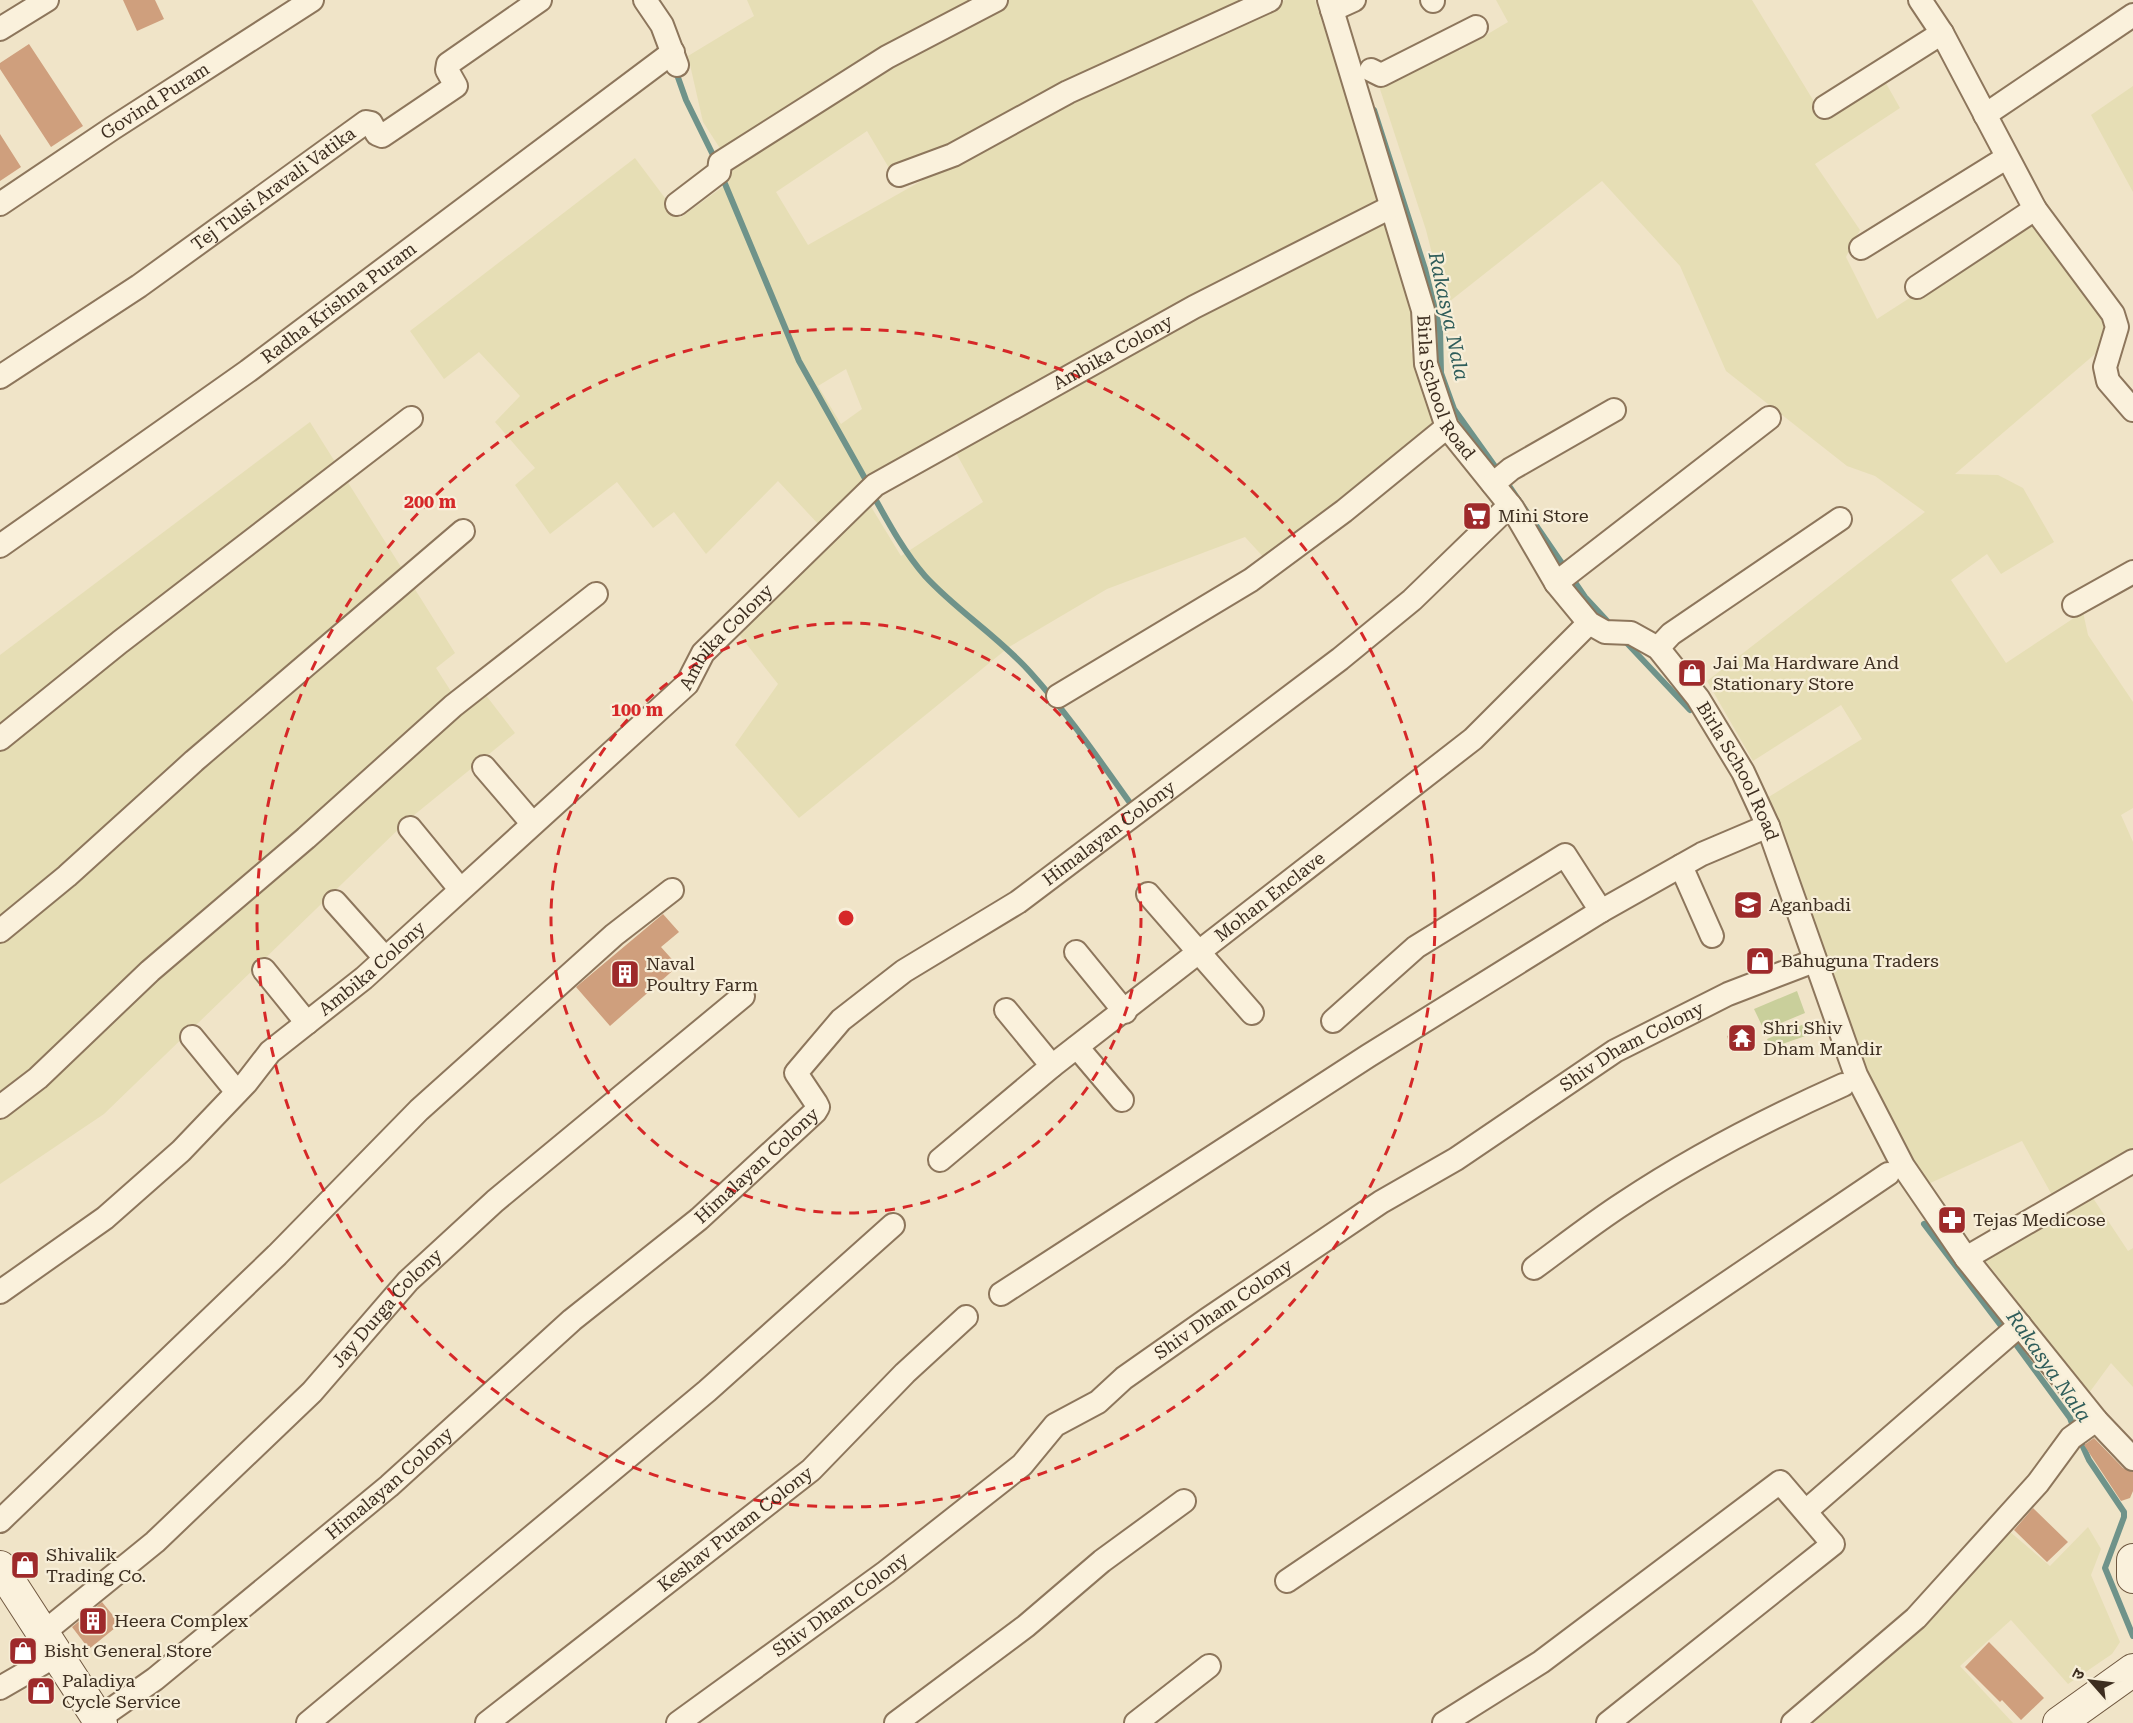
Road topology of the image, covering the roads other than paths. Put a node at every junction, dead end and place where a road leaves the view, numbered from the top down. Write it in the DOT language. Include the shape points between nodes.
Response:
graph roads {
  1 [pos="47,0"];
  2 [pos="312,0"];
  3 [pos="540,0"];
  4 [pos="645,0"];
  5 [pos="996,0"];
  6 [pos="1270,0"];
  7 [pos="1920,0"];
  8 [pos="1341,4"];
  9 [pos="2127,11"];
  10 [pos="1476,27"];
  11 [pos="0,29"];
  12 [pos="1942,33"];
  13 [pos="1371,70"];
  14 [pos="1825,107"];
  15 [pos="1985,115"];
  16 [pos="2006,158"];
  17 [pos="899,175"];
  18 [pos="0,204"];
  19 [pos="677,204"];
  20 [pos="1391,207"];
  21 [pos="2035,209"];
  22 [pos="1861,248"];
  23 [pos="1917,287"];
  24 [pos="2124,337"];
  25 [pos="0,376"];
  26 [pos="1614,410"];
  27 [pos="2133,410"];
  28 [pos="411,418"];
  29 [pos="1769,418"];
  30 [pos="1447,427"];
  31 [pos="1501,477"];
  32 [pos="1510,505"];
  33 [pos="1840,519"];
  34 [pos="463,531"];
  35 [pos="0,546"];
  36 [pos="2133,572"];
  37 [pos="1565,576"];
  38 [pos="596,594"];
  39 [pos="2074,605"];
  40 [pos="1597,627"];
  41 [pos="1658,648"];
  42 [pos="1058,696"];
  43 [pos="0,739"];
  44 [pos="484,767"];
  45 [pos="532,823"];
  46 [pos="1768,826"];
  47 [pos="410,828"];
  48 [pos="1681,866"];
  49 [pos="460,889"];
  50 [pos="672,890"];
  51 [pos="1148,894"];
  52 [pos="335,902"];
  53 [pos="1601,910"];
  54 [pos="0,931"];
  55 [pos="1712,936"];
  56 [pos="1076,952"];
  57 [pos="1199,953"];
  58 [pos="385,958"];
  59 [pos="1814,961"];
  60 [pos="264,970"];
  61 [pos="743,996"];
  62 [pos="1006,1010"];
  63 [pos="1125,1012"];
  64 [pos="1252,1013"];
  65 [pos="1333,1021"];
  66 [pos="307,1023"];
  67 [pos="192,1037"];
  68 [pos="1077,1047"];
  69 [pos="1052,1066"];
  70 [pos="1843,1085"];
  71 [pos="237,1092"];
  72 [pos="1122,1100"];
  73 [pos="0,1107"];
  74 [pos="940,1160"];
  75 [pos="2133,1161"];
  76 [pos="1888,1174"];
  77 [pos="893,1225"];
  78 [pos="1966,1258"];
  79 [pos="1534,1268"];
  80 [pos="0,1292"];
  81 [pos="1001,1294"];
  82 [pos="966,1317"];
  83 [pos="2013,1331"];
  84 [pos="2085,1428"];
  85 [pos="2133,1459"];
  86 [pos="1184,1501"];
  87 [pos="1807,1510"];
  88 [pos="0,1521"];
  89 [pos="2133,1560"];
  90 [pos="0,1568"];
  91 [pos="2133,1577"];
  92 [pos="1287,1581"];
  93 [pos="9,1601"];
  94 [pos="50,1644"];
  95 [pos="1209,1666"];
  96 [pos="2133,1670"];
  97 [pos="0,1688"];
  98 [pos="99,1721"];
  99 [pos="308,1723"];
  100 [pos="487,1723"];
  101 [pos="678,1723"];
  102 [pos="896,1723"];
  103 [pos="1136,1723"];
  104 [pos="1444,1723"];
  105 [pos="1608,1723"];
  106 [pos="1792,1723"];
  107 [pos="2059,1723"];
  1 -- 11 [label="street"];
  2 -- 18 [label="street, Govind Puram"];
  3 -- 25 [label="street, Tej Tulsi Aravali Vatika" via="448,64 456,86 382,136 366,122 139,286"];
  4 -- 35 [label="street, Radha Krishna Puram" via="662,25 675,59 248,371"];
  5 -- 19 [label="street" via="887,57 720,164 719,172"];
  6 -- 17 [label="street" via="1068,92 953,155"];
  7 -- 12 [label="street"];
  8 -- 20 [label="street, Birla School Road"];
  9 -- 15 [label="street"];
  10 -- 13 [label="street" via="1381,75"];
  12 -- 14 [label="street"];
  12 -- 15 [label="street"];
  15 -- 16 [label="street"];
  16 -- 21 [label="street"];
  16 -- 22 [label="street"];
  20 -- 30 [label="street, Birla School Road" via="1423,310 1426,364"];
  20 -- 45 [label="street, Ambika Colony" via="1194,307 875,485 703,653 687,684"];
  21 -- 23 [label="street"];
  21 -- 24 [label="street" via="2113,314"];
  24 -- 27 [label="street" via="2105,367 2108,381"];
  26 -- 31 [label="street"];
  28 -- 43 [label="street"];
  29 -- 37 [label="street"];
  30 -- 31 [label="street, Birla School Road"];
  30 -- 42 [label="street" via="1251,580"];
  31 -- 32 [label="street, Birla School Road"];
  32 -- 37 [label="street, Birla School Road"];
  32 -- 98 [label="street, Himalayan Colony" via="1412,600 1340,659 1017,902 904,972 841,1020 796,1073 818,1107 815,1112 699,1219 572,1320 389,1486"];
  33 -- 41 [label="street" via="1671,634"];
  34 -- 54 [label="street"];
  36 -- 39 [label="street"];
  37 -- 40 [label="street, Birla School Road"];
  38 -- 73 [label="street" via="453,706 150,971 39,1078"];
  40 -- 41 [label="street, Birla School Road" via="1631,633"];
  40 -- 57 [label="street, Mohan Enclave" via="1473,739"];
  41 -- 46 [label="street, Birla School Road" via="1698,698 1743,772"];
  44 -- 45 [label="street"];
  45 -- 49 [label="street, Ambika Colony"];
  46 -- 48 [label="street"];
  46 -- 59 [label="street, Birla School Road"];
  47 -- 49 [label="street"];
  48 -- 53 [label="street"];
  48 -- 55 [label="street"];
  49 -- 58 [label="street, Ambika Colony"];
  50 -- 88 [label="street" via="614,935 419,1110 277,1255"];
  51 -- 57 [label="street"];
  52 -- 58 [label="street"];
  53 -- 65 [label="street" via="1565,855 1416,947"];
  53 -- 81 [label="street"];
  56 -- 63 [label="street"];
  57 -- 63 [label="street, Mohan Enclave"];
  57 -- 64 [label="street"];
  58 -- 66 [label="street, Ambika Colony"];
  59 -- 78 [label="street, Birla School Road" via="1856,1075 1887,1137"];
  59 -- 101 [label="street, Shiv Dham Colony" via="1728,994 1615,1051 1456,1159 1381,1202 1180,1338 1098,1402 1055,1425 1022,1465 886,1572"];
  60 -- 66 [label="street"];
  61 -- 94 [label="street, Jay Durga Colony" via="495,1201 408,1281 312,1392"];
  62 -- 69 [label="street"];
  63 -- 68 [label="street, Mohan Enclave"];
  66 -- 71 [label="street, Ambika Colony" via="270,1052"];
  67 -- 71 [label="street"];
  68 -- 69 [label="street, Mohan Enclave"];
  68 -- 72 [label="street"];
  69 -- 74 [label="street, Mohan Enclave"];
  70 -- 79 [label="street" via="1775,1115 1692,1160 1623,1203"];
  71 -- 80 [label="street, Ambika Colony" via="180,1151 105,1218"];
  75 -- 78 [label="street"];
  76 -- 92 [label="street"];
  77 -- 99 [label="street" via="707,1391"];
  78 -- 83 [label="street, Birla School Road"];
  82 -- 100 [label="street, Keshav Puram Colony" via="811,1470"];
  83 -- 84 [label="street, Birla School Road"];
  83 -- 87 [label="street"];
  84 -- 85 [label="street, Birla School Road"];
  84 -- 106 [label="street" via="1916,1618"];
  86 -- 102 [label="street"];
  87 -- 104 [label="street" via="1780,1482 1541,1662"];
  87 -- 105 [label="street" via="1833,1544"];
  89 -- 91 [label="main road"];
  90 -- 93 [label="main road"];
  93 -- 94 [label="main road"];
  94 -- 97 [label="street, Jay Durga Colony"];
  94 -- 98 [label="main road"];
  95 -- 103 [label="street"];
  96 -- 107 [label="main road"];
}
